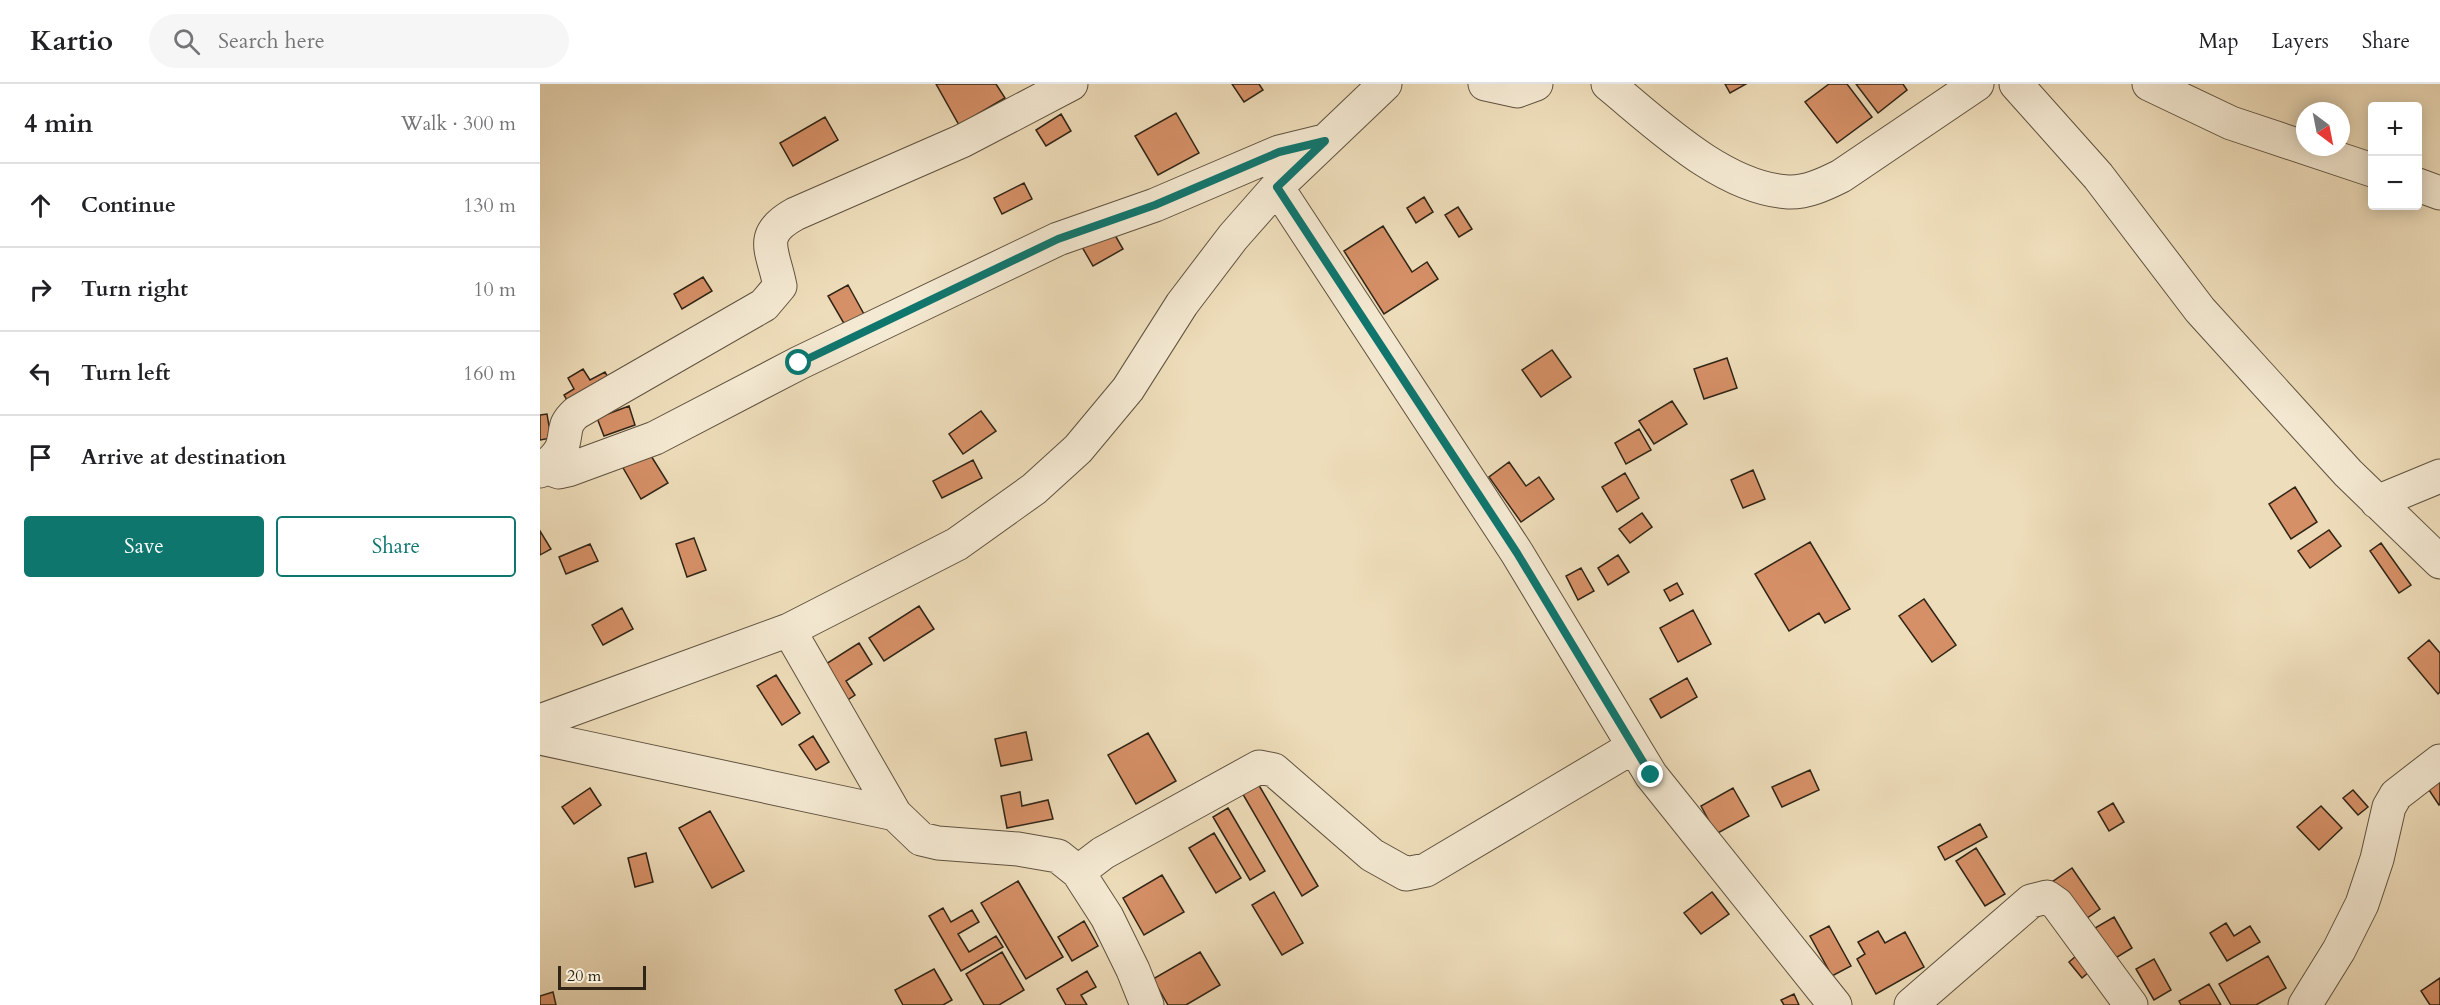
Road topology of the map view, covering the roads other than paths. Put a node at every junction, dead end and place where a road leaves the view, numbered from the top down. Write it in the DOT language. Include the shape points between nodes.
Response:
graph roads {
  1 [pos="1071,84"];
  2 [pos="1385,84"];
  3 [pos="1485,84"];
  4 [pos="1536,84"];
  5 [pos="1608,84"];
  6 [pos="1977,84"];
  7 [pos="2016,84"];
  8 [pos="2150,84"];
  9 [pos="1325,141"];
  10 [pos="2368,168"];
  11 [pos="2422,186"];
  12 [pos="1277,187"];
  13 [pos="2440,193"];
  14 [pos="542,469"];
  15 [pos="2440,476"];
  16 [pos="2377,502"];
  17 [pos="2440,562"];
  18 [pos="789,630"];
  19 [pos="540,721"];
  20 [pos="540,738"];
  21 [pos="1633,747"];
  22 [pos="2440,761"];
  23 [pos="896,814"];
  24 [pos="1078,872"];
  25 [pos="1147,1005"];
  26 [pos="1834,1005"];
  27 [pos="1911,1005"];
  28 [pos="2131,1005"];
  29 [pos="2305,1005"];
  1 -- 14 [label="street" via="962,141 777,225 770,240 780,286 774,295 764,305 576,413 566,423 558,454"];
  2 -- 9 [label="street"];
  3 -- 4 [label="street" via="1517,91"];
  5 -- 6 [label="street" via="1703,158 1753,187 1790,192 1819,187 1841,176"];
  7 -- 16 [label="street" via="2098,176 2200,310"];
  8 -- 10 [label="street" via="2231,123"];
  9 -- 12 [label="street"];
  9 -- 14 [label="street" via="1279,152 1155,205 1058,239 799,363 655,438 568,470"];
  11 -- 13 [label="street"];
  12 -- 18 [label="street" via="1182,304 1128,389 1069,457 1034,489 957,544"];
  12 -- 21 [label="street" via="1517,553"];
  15 -- 16 [label="street"];
  16 -- 17 [label="street"];
  18 -- 19 [label="street"];
  18 -- 23 [label="street"];
  20 -- 23 [label="street"];
  21 -- 24 [label="street" via="1426,870 1406,874 1372,855 1275,770 1259,766"];
  21 -- 26 [label="street" via="1651,775"];
  22 -- 29 [label="street" via="2396,795 2389,807 2361,904 2339,950"];
  23 -- 24 [label="street" via="921,839 1058,856"];
  24 -- 25 [label="street" via="1107,917"];
  27 -- 28 [label="street" via="2031,901 2048,897"];
}
